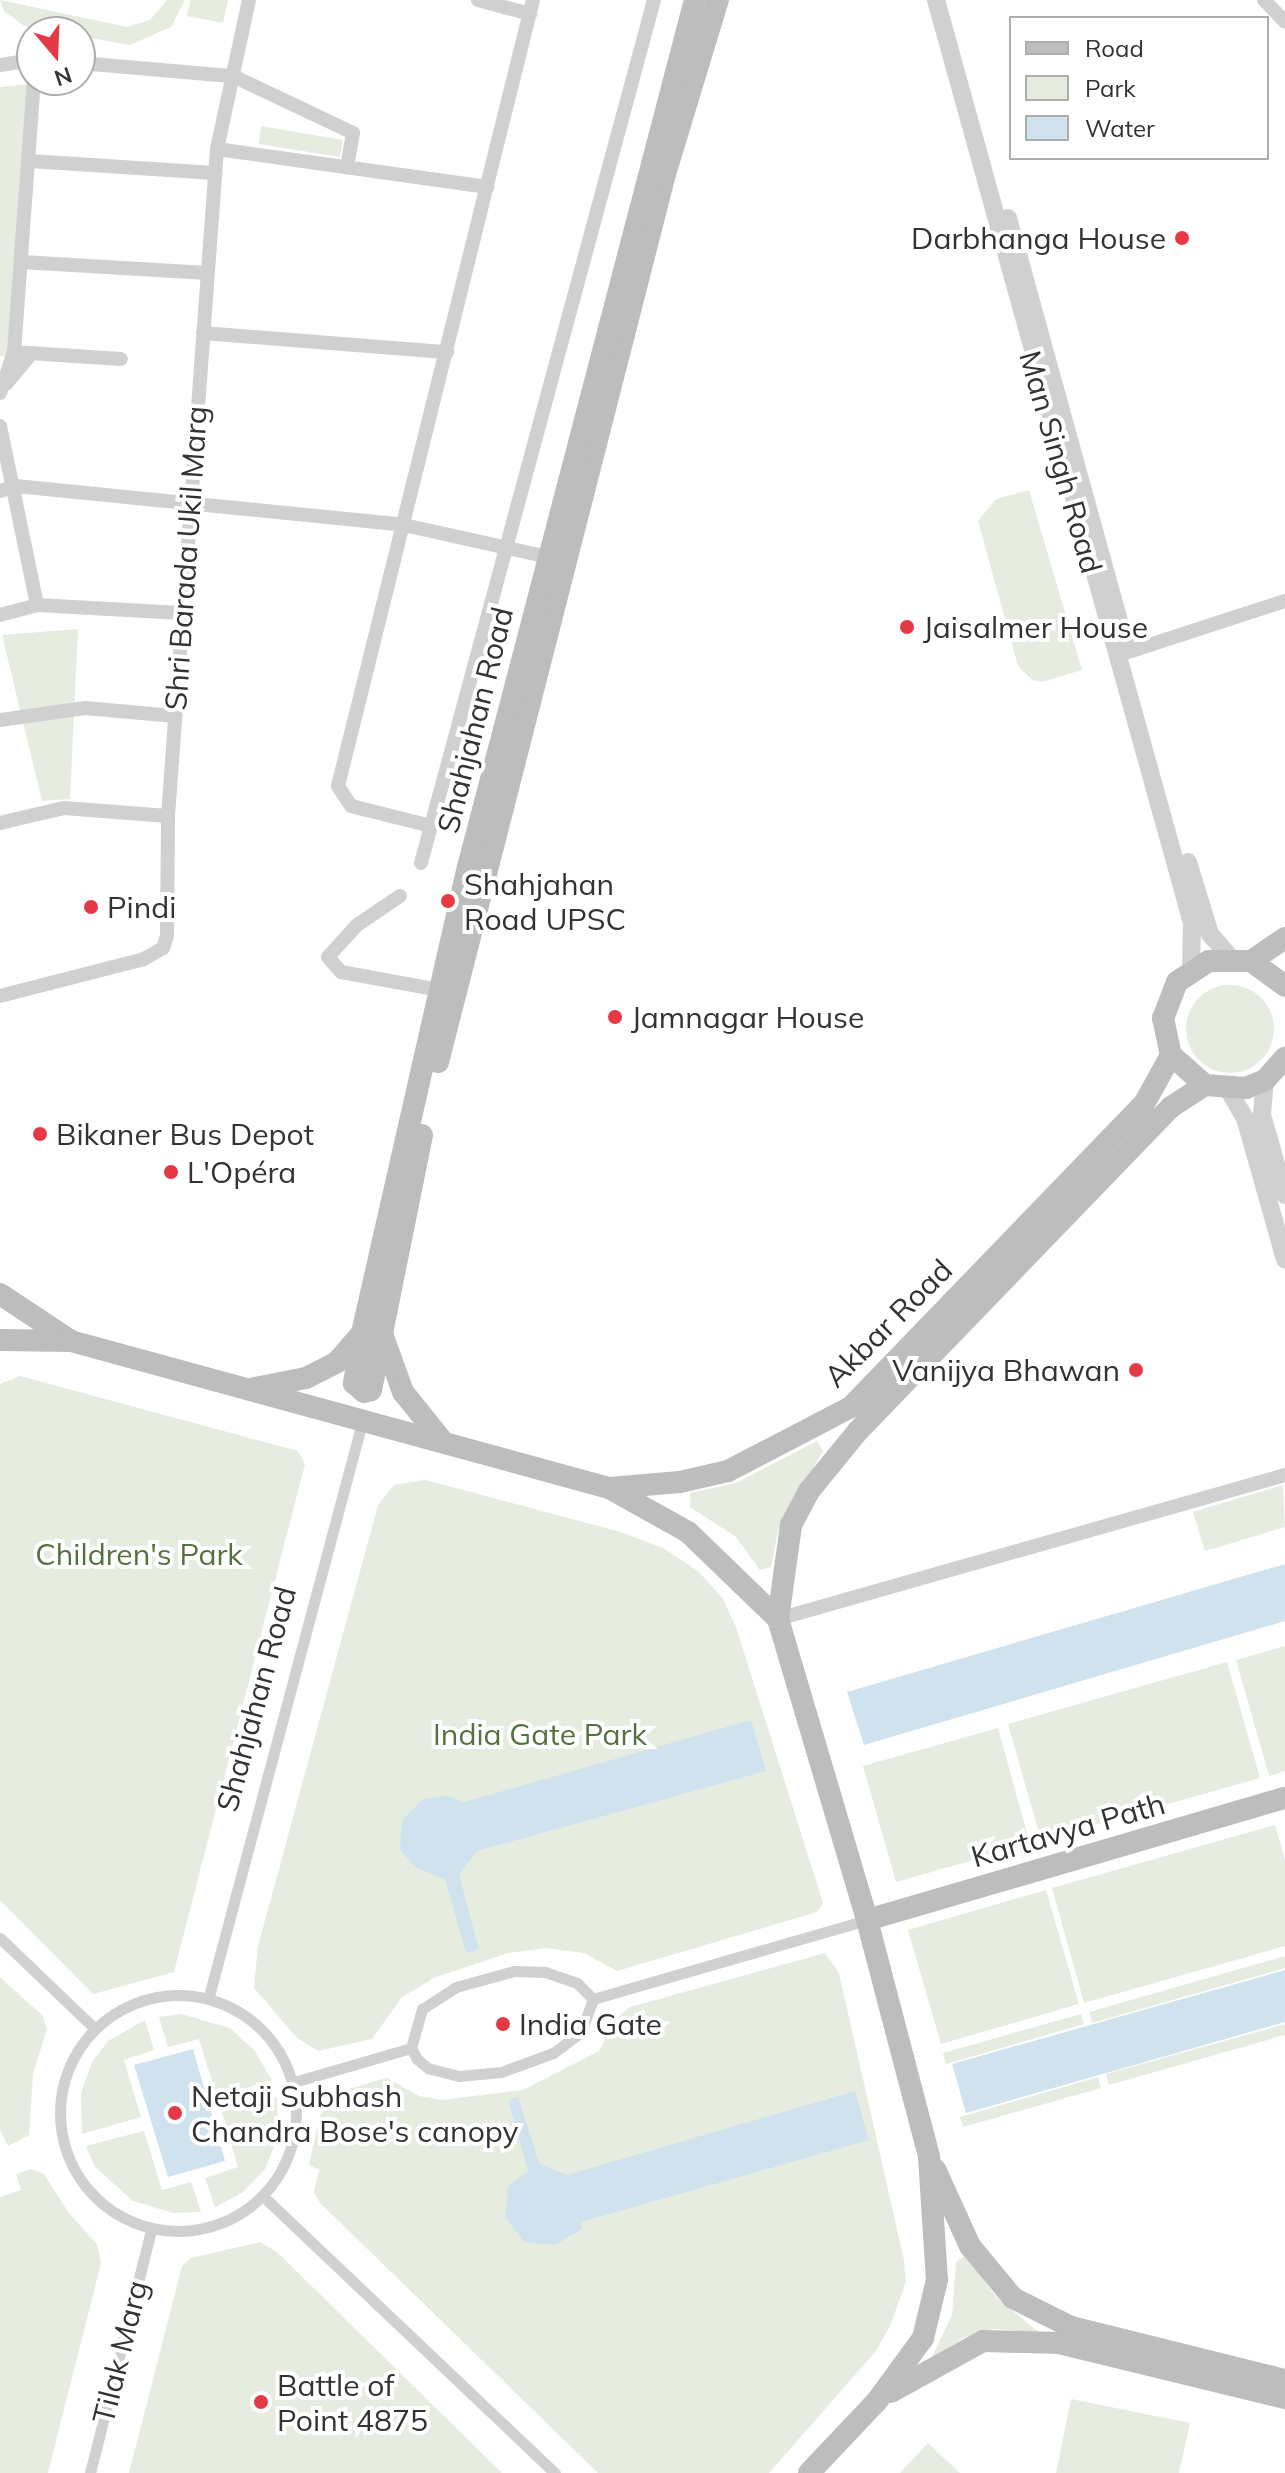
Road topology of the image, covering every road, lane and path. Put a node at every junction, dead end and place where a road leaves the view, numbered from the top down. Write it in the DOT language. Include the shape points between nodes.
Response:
graph roads {
  1 [pos="249,0"];
  2 [pos="478,0"];
  3 [pos="654,0"];
  4 [pos="695,0"];
  5 [pos="718,0"];
  6 [pos="936,0"];
  7 [pos="947,0"];
  8 [pos="1264,0"];
  9 [pos="532,7"];
  10 [pos="1285,22"];
  11 [pos="96,64"];
  12 [pos="233,76"];
  13 [pos="33,96"];
  14 [pos="217,149"];
  15 [pos="30,161"];
  16 [pos="347,167"];
  17 [pos="215,173"];
  18 [pos="487,187"];
  19 [pos="22,262"];
  20 [pos="207,273"];
  21 [pos="203,333"];
  22 [pos="14,352"];
  23 [pos="447,352"];
  24 [pos="32,353"];
  25 [pos="121,359"];
  26 [pos="0,392"];
  27 [pos="0,426"];
  28 [pos="16,486"];
  29 [pos="0,491"];
  30 [pos="190,503"];
  31 [pos="404,525"];
  32 [pos="506,546"];
  33 [pos="548,557"];
  34 [pos="1285,601"];
  35 [pos="37,605"];
  36 [pos="182,613"];
  37 [pos="0,615"];
  38 [pos="1128,652"];
  39 [pos="175,716"];
  40 [pos="0,720"];
  41 [pos="168,816"];
  42 [pos="0,823"];
  43 [pos="431,826"];
  44 [pos="421,863"];
  45 [pos="400,896"];
  46 [pos="1285,938"];
  47 [pos="1240,959"];
  48 [pos="1194,968"];
  49 [pos="1284,981"];
  50 [pos="440,990"];
  51 [pos="0,996"];
  52 [pos="1171,1055"];
  53 [pos="1285,1058"];
  54 [pos="1265,1080"];
  55 [pos="1205,1085"];
  56 [pos="1228,1089"];
  57 [pos="1285,1195"];
  58 [pos="1285,1259"];
  59 [pos="0,1294"];
  60 [pos="372,1334"];
  61 [pos="0,1340"];
  62 [pos="71,1341"];
  63 [pos="250,1389"];
  64 [pos="355,1416"];
  65 [pos="825,1421"];
  66 [pos="440,1438"];
  67 [pos="847,1445"];
  68 [pos="1285,1475"];
  69 [pos="609,1488"];
  70 [pos="778,1619"];
  71 [pos="1285,1798"];
  72 [pos="867,1920"];
  73 [pos="0,1938"];
  74 [pos="209,1996"];
  75 [pos="593,1999"];
  76 [pos="93,2027"];
  77 [pos="411,2048"];
  78 [pos="294,2082"];
  79 [pos="929,2157"];
  80 [pos="265,2198"];
  81 [pos="151,2230"];
  82 [pos="1065,2335"];
  83 [pos="1285,2380"];
  84 [pos="1285,2398"];
  85 [pos="877,2401"];
  86 [pos="90,2473"];
  87 [pos="555,2473"];
  88 [pos="809,2473"];
  1 -- 12 [label="street, Shri Barada Ukil Marg"];
  2 -- 9 [label="street"];
  3 -- 32 [label="street"];
  4 -- 33 [label="main road, Shahjahan Road"];
  5 -- 60 [label="main road, Shahjahan Road" via="665,174"];
  6 -- 48 [label="street, Man Singh Road" via="1192,923"];
  7 -- 38 [label="street, Man Singh Road"];
  8 -- 10 [label="street"];
  9 -- 18 [label="street"];
  11 -- 12 [label="street"];
  12 -- 14 [label="street, Shri Barada Ukil Marg"];
  12 -- 16 [label="street" via="353,133"];
  13 -- 15 [label="street"];
  14 -- 16 [label="street"];
  14 -- 17 [label="street, Shri Barada Ukil Marg"];
  15 -- 17 [label="street"];
  15 -- 19 [label="street"];
  16 -- 18 [label="street"];
  17 -- 20 [label="street, Shri Barada Ukil Marg"];
  18 -- 23 [label="street"];
  19 -- 20 [label="street"];
  19 -- 22 [label="street"];
  20 -- 21 [label="street, Shri Barada Ukil Marg"];
  21 -- 23 [label="street"];
  21 -- 30 [label="street, Shri Barada Ukil Marg"];
  22 -- 24 [label="street"];
  22 -- 26 [label="street"];
  23 -- 31 [label="street"];
  24 -- 25 [label="street"];
  24 -- 26 [label="street"];
  27 -- 28 [label="street"];
  28 -- 29 [label="street"];
  28 -- 30 [label="street"];
  28 -- 35 [label="street"];
  30 -- 31 [label="street"];
  30 -- 36 [label="street, Shri Barada Ukil Marg"];
  31 -- 32 [label="street"];
  31 -- 43 [label="street" via="338,786 351,806"];
  32 -- 33 [label="street"];
  32 -- 43 [label="street"];
  33 -- 50 [label="main road, Shahjahan Road"];
  34 -- 38 [label="street"];
  35 -- 36 [label="street"];
  35 -- 37 [label="street"];
  36 -- 39 [label="street, Shri Barada Ukil Marg"];
  38 -- 47 [label="street, Man Singh Road" via="1210,934"];
  39 -- 40 [label="street" via="85,708"];
  39 -- 41 [label="street, Shri Barada Ukil Marg"];
  41 -- 42 [label="street" via="64,808"];
  41 -- 51 [label="street, Shri Barada Ukil Marg" via="163,948 144,959"];
  43 -- 44 [label="street"];
  45 -- 50 [label="street" via="357,925 328,957 341,972"];
  46 -- 47 [label="main road"];
  47 -- 48 [label="main road"];
  47 -- 49 [label="main road"];
  48 -- 52 [label="main road" via="1177,982 1163,1018"];
  50 -- 60 [label="main road, Shahjahan Road"];
  52 -- 55 [label="main road"];
  52 -- 65 [label="main road, Akbar Road" via="1144,1104 851,1407"];
  53 -- 54 [label="main road"];
  54 -- 56 [label="main road"];
  54 -- 57 [label="street" via="1262,1115"];
  55 -- 56 [label="main road"];
  55 -- 67 [label="main road, Akbar Road" via="1171,1107"];
  56 -- 58 [label="street" via="1245,1118"];
  59 -- 62 [label="main road"];
  60 -- 63 [label="main road, Shahjahan Road" via="306,1378"];
  60 -- 64 [label="main road"];
  60 -- 66 [label="main road" via="403,1392"];
  61 -- 62 [label="main road"];
  62 -- 63 [label="main road"];
  63 -- 64 [label="main road"];
  64 -- 66 [label="main road"];
  64 -- 74 [label="street, Shahjahan Road"];
  65 -- 67 [label="main road"];
  65 -- 69 [label="main road, Akbar Road" via="728,1471 680,1482"];
  66 -- 69 [label="main road"];
  67 -- 70 [label="main road, Akbar Road" via="809,1491 791,1525"];
  68 -- 70 [label="street"];
  69 -- 70 [label="main road" via="688,1532"];
  70 -- 72 [label="main road"];
  71 -- 72 [label="main road, Kartavya Path"];
  72 -- 75 [label="street"];
  72 -- 79 [label="main road"];
  73 -- 76 [label="street"];
  74 -- 76 [label="street" via="147,2002"];
  74 -- 78 [label="street" via="237,2008 264,2034"];
  75 -- 77 [label="street" via="581,2032 569,2043 515,2069 459,2076 428,2068"];
  75 -- 77 [label="street" via="577,1983 545,1972 484,1977 438,1996 422,2009"];
  76 -- 81 [label="street" via="65,2065 59,2098 64,2146 91,2189 127,2219"];
  77 -- 78 [label="street"];
  78 -- 80 [label="street" via="296,2135"];
  79 -- 82 [label="main road" via="970,2246 989,2273 1013,2298"];
  79 -- 85 [label="main road" via="937,2280 923,2338"];
  80 -- 81 [label="street" via="213,2224"];
  80 -- 87 [label="street"];
  81 -- 86 [label="street, Tilak Marg"];
  82 -- 83 [label="main road"];
  82 -- 84 [label="main road"];
  82 -- 85 [label="main road" via="983,2341"];
  85 -- 88 [label="main road"];
}
